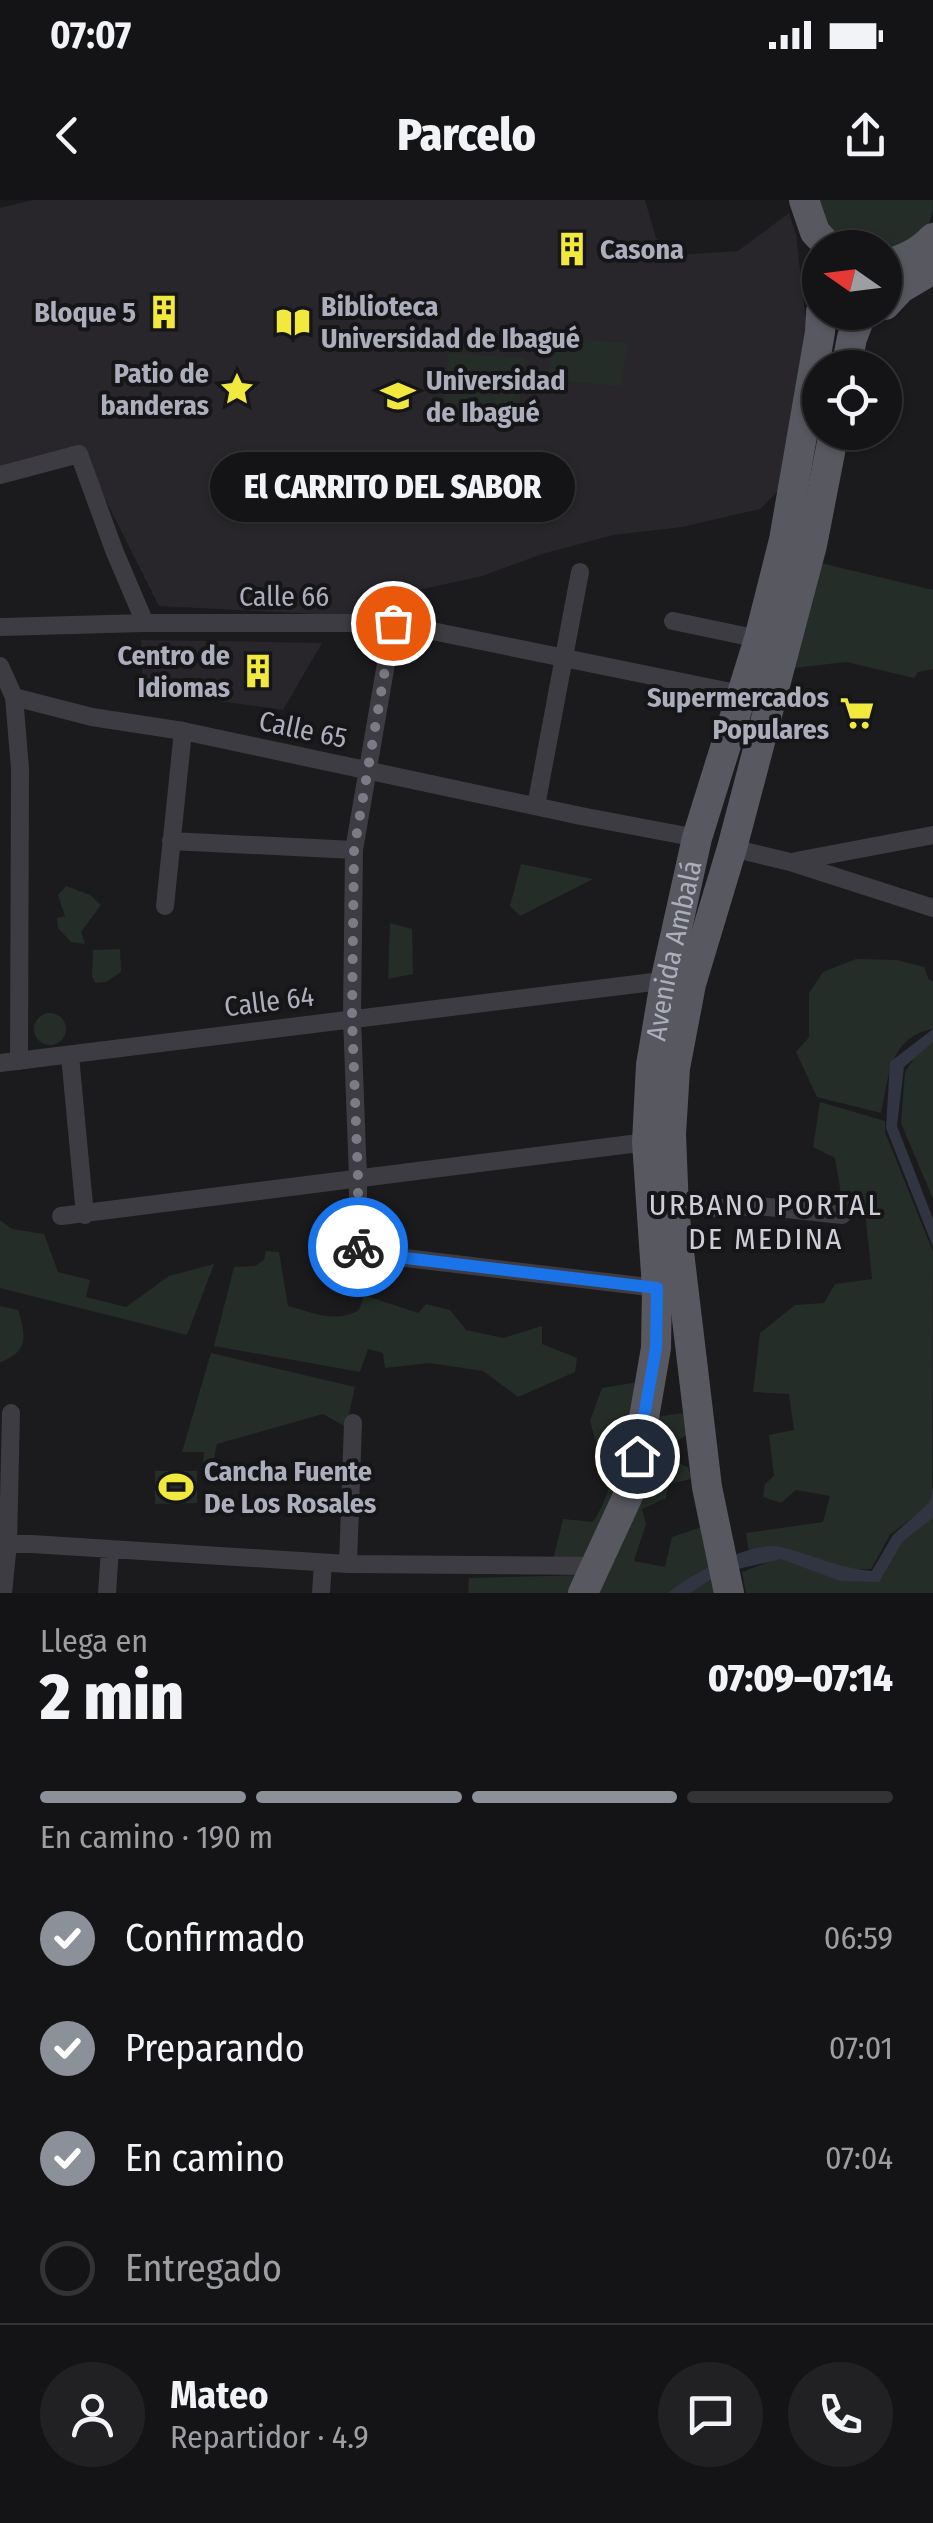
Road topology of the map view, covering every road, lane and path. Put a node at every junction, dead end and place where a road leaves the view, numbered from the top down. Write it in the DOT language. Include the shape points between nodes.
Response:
graph roads {
  1 [pos="804,200"];
  2 [pos="818,230"];
  3 [pos="933,238"];
  4 [pos="902,261"];
  5 [pos="933,269"];
  6 [pos="902,287"];
  7 [pos="820,330"];
  8 [pos="830,450"];
  9 [pos="0,475"];
  10 [pos="580,572"];
  11 [pos="673,621"];
  12 [pos="144,623"];
  13 [pos="393,623"];
  14 [pos="0,626"];
  15 [pos="759,639"];
  16 [pos="565,660"];
  17 [pos="0,666"];
  18 [pos="741,694"];
  19 [pos="14,696"];
  20 [pos="183,731"];
  21 [pos="20,769"];
  22 [pos="0,770"];
  23 [pos="369,772"];
  24 [pos="536,806"];
  25 [pos="933,836"];
  26 [pos="698,838"];
  27 [pos="171,841"];
  28 [pos="732,848"];
  29 [pos="354,850"];
  30 [pos="790,862"];
  31 [pos="10,884"];
  32 [pos="165,906"];
  33 [pos="933,908"];
  34 [pos="20,948"];
  35 [pos="0,950"];
  36 [pos="695,972"];
  37 [pos="665,982"];
  38 [pos="352,1018"];
  39 [pos="70,1056"];
  40 [pos="10,1062"];
  41 [pos="647,1142"];
  42 [pos="358,1178"];
  43 [pos="674,1210"];
  44 [pos="85,1215"];
  45 [pos="842,1215"];
  46 [pos="61,1216"];
  47 [pos="657,1288"];
  48 [pos="12,1413"];
  49 [pos="353,1423"];
  50 [pos="4,1542"];
  51 [pos="110,1549"];
  52 [pos="323,1563"];
  53 [pos="348,1564"];
  54 [pos="591,1580"];
  55 [pos="2,1593"];
  56 [pos="107,1593"];
  57 [pos="321,1593"];
  58 [pos="730,1593"];
  1 -- 2 [label="main road"];
  3 -- 4 [label="main road"];
  5 -- 6 [label="main road"];
  7 -- 15 [label="main road, Avenida Ambalá" via="784,540"];
  8 -- 28 [label="main road, Avenida Ambalá"];
  9 -- 12 [label="street" via="79,454"];
  10 -- 16 [label="street"];
  11 -- 15 [label="street"];
  12 -- 13 [label="street, Calle 66"];
  12 -- 14 [label="street, Calle 66"];
  13 -- 16 [label="street, Calle 66"];
  13 -- 23 [label="street"];
  15 -- 18 [label="main road, Avenida Ambalá"];
  16 -- 18 [label="street, Calle 66"];
  16 -- 24 [label="street"];
  17 -- 19 [label="street"];
  18 -- 26 [label="main road, Avenida Ambalá"];
  19 -- 20 [label="street, Calle 65"];
  19 -- 21 [label="street"];
  20 -- 23 [label="street, Calle 65"];
  20 -- 27 [label="street"];
  21 -- 22 [label="street"];
  21 -- 31 [label="street"];
  23 -- 24 [label="street, Calle 65"];
  23 -- 29 [label="street"];
  24 -- 26 [label="street, Calle 65"];
  25 -- 30 [label="street"];
  26 -- 37 [label="main road, Avenida Ambalá"];
  27 -- 29 [label="street"];
  27 -- 32 [label="street"];
  28 -- 30 [label="street"];
  28 -- 36 [label="main road, Avenida Ambalá"];
  29 -- 38 [label="street"];
  30 -- 33 [label="street"];
  31 -- 34 [label="street"];
  34 -- 35 [label="street"];
  34 -- 40 [label="street"];
  36 -- 37 [label="street, Calle 64"];
  36 -- 43 [label="main road, Avenida Ambalá" via="675,1068"];
  37 -- 38 [label="street, Calle 64"];
  37 -- 41 [label="main road, Avenida Ambalá" via="650,1065"];
  38 -- 39 [label="street, Calle 64"];
  38 -- 42 [label="street"];
  39 -- 40 [label="street, Calle 64"];
  39 -- 44 [label="street"];
  41 -- 42 [label="street"];
  41 -- 47 [label="main road, Avenida Ambalá"];
  42 -- 44 [label="street"];
  42 -- 47 [label="street" via="356,1234 359,1249 372,1254"];
  43 -- 45 [label="street" via="759,1206"];
  43 -- 58 [label="main road, Avenida Ambalá" via="707,1487"];
  44 -- 46 [label="street"];
  47 -- 54 [label="main road, Avenida Ambalá" via="656,1348 632,1487"];
  48 -- 50 [label="street"];
  49 -- 53 [label="street"];
  50 -- 51 [label="street"];
  50 -- 55 [label="street"];
  51 -- 52 [label="street"];
  51 -- 56 [label="street"];
  52 -- 53 [label="street"];
  52 -- 57 [label="street"];
  53 -- 54 [label="street"];
}
